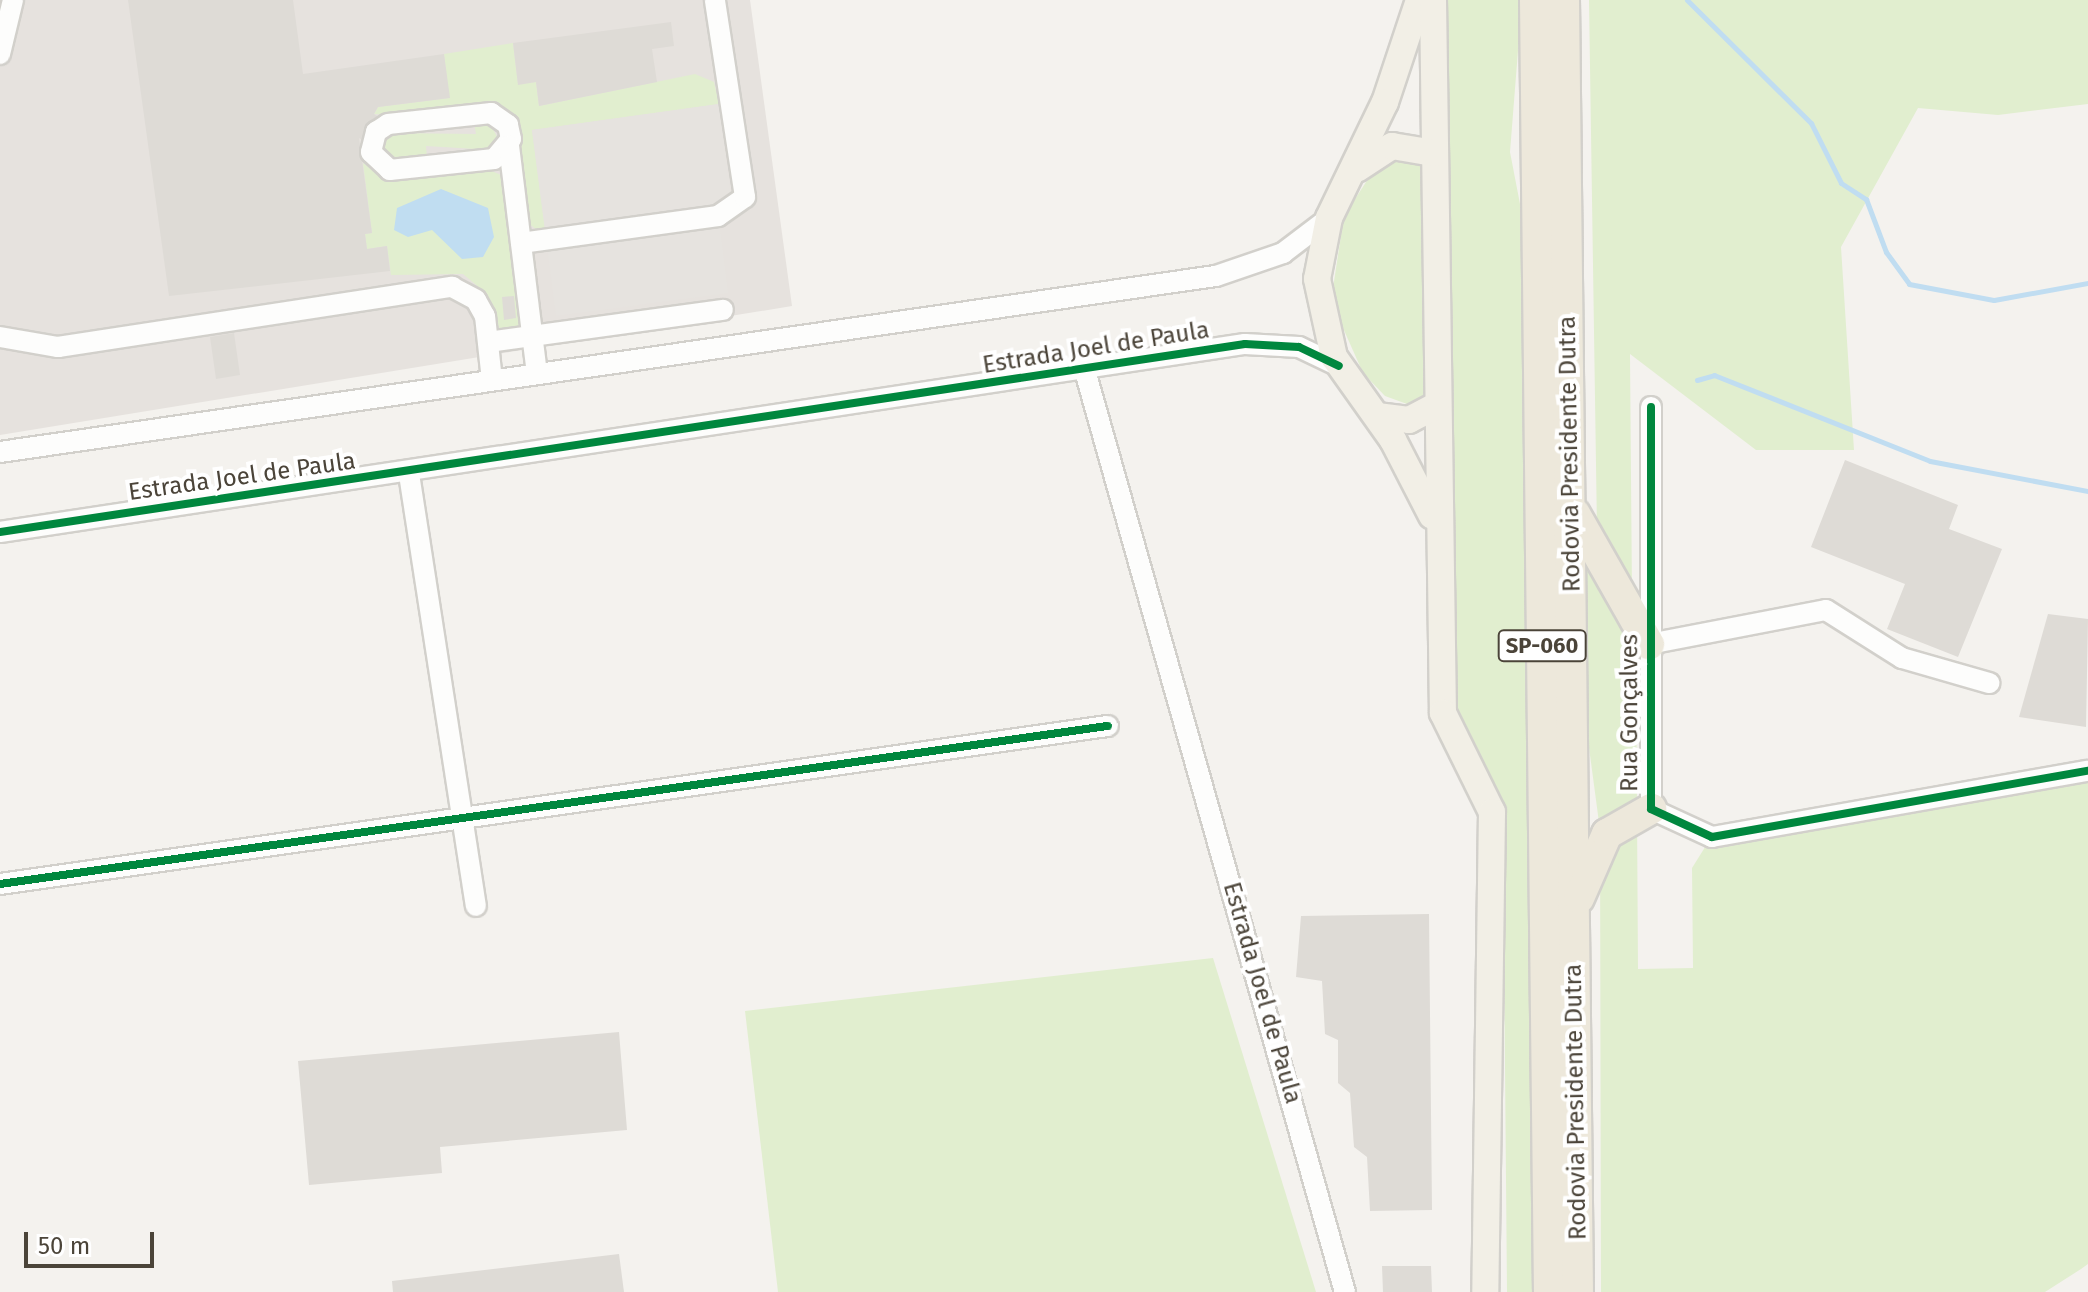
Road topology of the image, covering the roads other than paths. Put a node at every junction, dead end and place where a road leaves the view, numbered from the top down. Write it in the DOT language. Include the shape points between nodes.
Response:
graph roads {
  1 [pos="13,0"];
  2 [pos="715,0"];
  3 [pos="1419,0"];
  4 [pos="1433,0"];
  5 [pos="1535,0"];
  6 [pos="1564,0"];
  7 [pos="0,54"];
  8 [pos="509,146"];
  9 [pos="1434,153"];
  10 [pos="1354,171"];
  11 [pos="1329,218"];
  12 [pos="521,243"];
  13 [pos="723,310"];
  14 [pos="0,337"];
  15 [pos="533,340"];
  16 [pos="488,342"];
  17 [pos="1339,366"];
  18 [pos="1085,371"];
  19 [pos="537,373"];
  20 [pos="492,380"];
  21 [pos="1435,406"];
  22 [pos="1651,407"];
  23 [pos="1377,416"];
  24 [pos="0,452"];
  25 [pos="409,474"];
  26 [pos="1570,503"];
  27 [pos="1436,526"];
  28 [pos="0,532"];
  29 [pos="1649,644"];
  30 [pos="1989,683"];
  31 [pos="1108,726"];
  32 [pos="2088,771"];
  33 [pos="1651,809"];
  34 [pos="463,820"];
  35 [pos="0,884"];
  36 [pos="476,906"];
  37 [pos="1575,907"];
  38 [pos="1345,1292"];
  39 [pos="1485,1292"];
  40 [pos="1549,1292"];
  41 [pos="1578,1292"];
  1 -- 7 [label="street"];
  2 -- 12 [label="street" via="745,197 718,216"];
  3 -- 10 [label="main road"];
  4 -- 9 [label="main road"];
  5 -- 40 [label="highway, Rodovia Presidente Dutra / SP-060"];
  6 -- 26 [label="highway, Rodovia Presidente Dutra / SP-060"];
  8 -- 8 [label="street" via="508,125 484,113 388,124 370,145 378,164 397,170 494,159"];
  8 -- 12 [label="street"];
  9 -- 10 [label="main road" via="1392,146"];
  9 -- 21 [label="main road"];
  10 -- 11 [label="main road"];
  11 -- 17 [label="main road" via="1318,299"];
  11 -- 19 [label="street" via="1283,253 1234,273"];
  12 -- 15 [label="street"];
  13 -- 15 [label="street"];
  14 -- 16 [label="street" via="58,347 444,286 476,300"];
  15 -- 16 [label="street"];
  15 -- 19 [label="street"];
  16 -- 20 [label="street"];
  17 -- 18 [label="street, Estrada Joel de Paula" via="1313,351 1265,343"];
  17 -- 23 [label="main road"];
  18 -- 25 [label="street, Estrada Joel de Paula"];
  18 -- 38 [label="street, Estrada Joel de Paula"];
  19 -- 20 [label="street"];
  20 -- 24 [label="street"];
  21 -- 23 [label="main road" via="1409,420"];
  21 -- 27 [label="main road"];
  22 -- 29 [label="street, Rua Gonçalves"];
  23 -- 27 [label="main road"];
  25 -- 28 [label="street, Estrada Joel de Paula"];
  25 -- 34 [label="street"];
  26 -- 29 [label="highway"];
  26 -- 37 [label="highway, Rodovia Presidente Dutra / SP-060"];
  27 -- 39 [label="main road" via="1443,713 1492,812"];
  29 -- 30 [label="street" via="1826,610 1902,658"];
  29 -- 33 [label="street, Rua Gonçalves"];
  31 -- 34 [label="street"];
  32 -- 33 [label="street, Rua Gonçalves" via="1712,837"];
  33 -- 37 [label="highway" via="1607,834"];
  34 -- 35 [label="street"];
  34 -- 36 [label="street"];
  37 -- 41 [label="highway, Rodovia Presidente Dutra / SP-060"];
}
